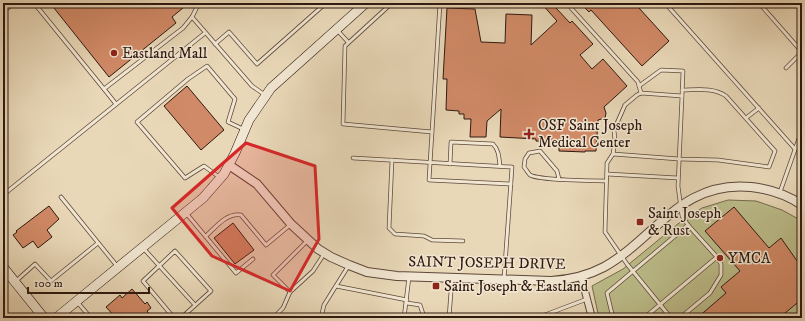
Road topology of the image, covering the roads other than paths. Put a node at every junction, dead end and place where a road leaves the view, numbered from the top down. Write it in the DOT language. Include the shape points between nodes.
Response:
graph roads {
  1 [pos="14,3"];
  2 [pos="34,3"];
  3 [pos="199,3"];
  4 [pos="326,3"];
  5 [pos="366,3"];
  6 [pos="392,3"];
  7 [pos="440,3"];
  8 [pos="665,3"];
  9 [pos="759,3"];
  10 [pos="571,8"];
  11 [pos="3,12"];
  12 [pos="192,17"];
  13 [pos="336,29"];
  14 [pos="205,33"];
  15 [pos="348,42"];
  16 [pos="215,44"];
  17 [pos="802,52"];
  18 [pos="786,68"];
  19 [pos="639,86"];
  20 [pos="104,89"];
  21 [pos="682,90"];
  22 [pos="641,93"];
  23 [pos="265,95"];
  24 [pos="682,96"];
  25 [pos="116,104"];
  26 [pos="758,108"];
  27 [pos="746,118"];
  28 [pos="244,130"];
  29 [pos="802,130"];
  30 [pos="432,132"];
  31 [pos="795,149"];
  32 [pos="613,154"];
  33 [pos="353,158"];
  34 [pos="679,159"];
  35 [pos="392,160"];
  36 [pos="430,162"];
  37 [pos="450,164"];
  38 [pos="229,165"];
  39 [pos="500,166"];
  40 [pos="607,174"];
  41 [pos="220,178"];
  42 [pos="678,178"];
  43 [pos="559,179"];
  44 [pos="606,181"];
  45 [pos="511,184"];
  46 [pos="779,194"];
  47 [pos="3,195"];
  48 [pos="61,197"];
  49 [pos="802,205"];
  50 [pos="680,206"];
  51 [pos="186,213"];
  52 [pos="292,224"];
  53 [pos="688,225"];
  54 [pos="206,236"];
  55 [pos="308,240"];
  56 [pos="463,242"];
  57 [pos="98,243"];
  58 [pos="143,247"];
  59 [pos="325,253"];
  60 [pos="621,255"];
  61 [pos="717,257"];
  62 [pos="253,259"];
  63 [pos="348,265"];
  64 [pos="159,266"];
  65 [pos="3,267"];
  66 [pos="118,268"];
  67 [pos="632,272"];
  68 [pos="581,276"];
  69 [pos="409,277"];
  70 [pos="452,278"];
  71 [pos="504,279"];
  72 [pos="15,282"];
  73 [pos="336,286"];
  74 [pos="290,292"];
  75 [pos="587,299"];
  76 [pos="77,301"];
  77 [pos="407,302"];
  78 [pos="660,305"];
  79 [pos="195,306"];
  80 [pos="44,318"];
  81 [pos="56,318"];
  82 [pos="91,318"];
  83 [pos="174,318"];
  84 [pos="181,318"];
  85 [pos="273,318"];
  86 [pos="321,318"];
  87 [pos="404,318"];
  88 [pos="422,318"];
  89 [pos="449,318"];
  90 [pos="537,318"];
  91 [pos="591,318"];
  92 [pos="612,318"];
  93 [pos="644,318"];
  94 [pos="671,318"];
  95 [pos="680,318"];
  1 -- 11 [label="lane"];
  2 -- 20 [label="lane"];
  3 -- 12 [label="lane"];
  4 -- 16 [label="lane" via="257,64 229,32"];
  5 -- 13 [label="main road"];
  6 -- 15 [label="lane"];
  7 -- 30 [label="lane"];
  8 -- 26 [label="lane"];
  9 -- 17 [label="lane"];
  10 -- 19 [label="lane"];
  12 -- 14 [label="lane"];
  12 -- 20 [label="lane" via="183,28"];
  13 -- 15 [label="lane"];
  13 -- 23 [label="main road"];
  14 -- 16 [label="lane"];
  14 -- 25 [label="lane"];
  15 -- 30 [label="lane" via="345,46 343,124"];
  16 -- 23 [label="lane" via="252,86"];
  17 -- 18 [label="lane"];
  19 -- 21 [label="lane" via="661,70 683,71"];
  19 -- 22 [label="lane"];
  20 -- 25 [label="lane"];
  21 -- 24 [label="lane"];
  21 -- 27 [label="lane" via="720,91"];
  22 -- 24 [label="lane"];
  22 -- 32 [label="lane" via="625,105 614,130"];
  23 -- 28 [label="main road"];
  24 -- 34 [label="lane"];
  25 -- 47 [label="lane"];
  26 -- 27 [label="lane"];
  26 -- 31 [label="lane"];
  27 -- 34 [label="lane" via="775,151 769,167 718,160"];
  28 -- 38 [label="main road"];
  28 -- 41 [label="lane" via="228,122 235,100 207,66 137,122 185,178 204,166"];
  29 -- 31 [label="lane"];
  30 -- 36 [label="lane"];
  31 -- 46 [label="lane"];
  32 -- 34 [label="lane"];
  32 -- 40 [label="lane" via="607,163"];
  33 -- 35 [label="lane"];
  34 -- 42 [label="lane"];
  35 -- 36 [label="lane"];
  35 -- 56 [label="lane" via="389,228 395,234"];
  36 -- 37 [label="lane"];
  36 -- 45 [label="lane" via="429,180"];
  37 -- 39 [label="lane"];
  37 -- 39 [label="lane" via="451,142 493,144 498,152"];
  38 -- 41 [label="main road"];
  38 -- 52 [label="street, SAINT JOSEPH DRIVE" via="257,184"];
  39 -- 45 [label="lane" via="512,167"];
  40 -- 42 [label="lane"];
  40 -- 44 [label="lane"];
  41 -- 51 [label="main road" via="207,195"];
  42 -- 50 [label="lane"];
  43 -- 43 [label="lane" via="538,178 530,174 524,167 529,153 540,151 557,171"];
  43 -- 44 [label="lane"];
  44 -- 60 [label="lane" via="604,232"];
  45 -- 71 [label="lane"];
  46 -- 49 [label="street, SAINT JOSEPH DRIVE"];
  46 -- 50 [label="street, SAINT JOSEPH DRIVE" via="760,188 736,187 708,192"];
  48 -- 57 [label="lane"];
  50 -- 53 [label="lane" via="682,216"];
  50 -- 60 [label="street, SAINT JOSEPH DRIVE"];
  51 -- 54 [label="lane"];
  51 -- 58 [label="main road"];
  52 -- 54 [label="lane" via="266,245 241,215 236,214"];
  52 -- 55 [label="street, SAINT JOSEPH DRIVE"];
  53 -- 61 [label="lane"];
  53 -- 67 [label="lane"];
  54 -- 62 [label="lane" via="236,273"];
  55 -- 59 [label="street, SAINT JOSEPH DRIVE"];
  55 -- 74 [label="lane" via="274,275"];
  57 -- 66 [label="lane"];
  57 -- 72 [label="lane" via="51,282 35,264"];
  58 -- 64 [label="lane"];
  58 -- 66 [label="main road"];
  59 -- 63 [label="street, SAINT JOSEPH DRIVE"];
  59 -- 74 [label="lane" via="312,271"];
  60 -- 67 [label="lane"];
  60 -- 68 [label="street, SAINT JOSEPH DRIVE" via="603,268"];
  61 -- 78 [label="lane"];
  61 -- 95 [label="lane" via="721,264 721,275 710,293"];
  63 -- 69 [label="street, SAINT JOSEPH DRIVE" via="377,274"];
  63 -- 73 [label="lane"];
  64 -- 79 [label="lane"];
  64 -- 79 [label="lane" via="175,251 211,291"];
  64 -- 83 [label="lane" via="143,281"];
  65 -- 72 [label="main road"];
  66 -- 76 [label="main road"];
  67 -- 78 [label="lane"];
  67 -- 92 [label="lane" via="607,293"];
  68 -- 71 [label="street, SAINT JOSEPH DRIVE" via="556,280"];
  68 -- 75 [label="street"];
  69 -- 70 [label="street, SAINT JOSEPH DRIVE"];
  69 -- 77 [label="lane"];
  70 -- 71 [label="street, SAINT JOSEPH DRIVE"];
  70 -- 89 [label="lane"];
  72 -- 80 [label="main road"];
  73 -- 77 [label="lane"];
  73 -- 86 [label="lane" via="324,305"];
  74 -- 85 [label="lane" via="284,308"];
  75 -- 90 [label="lane"];
  75 -- 91 [label="street"];
  76 -- 81 [label="main road"];
  76 -- 82 [label="lane"];
  77 -- 87 [label="lane"];
  77 -- 88 [label="lane" via="420,305"];
  78 -- 93 [label="lane"];
  78 -- 94 [label="lane"];
  79 -- 84 [label="lane"];
}
